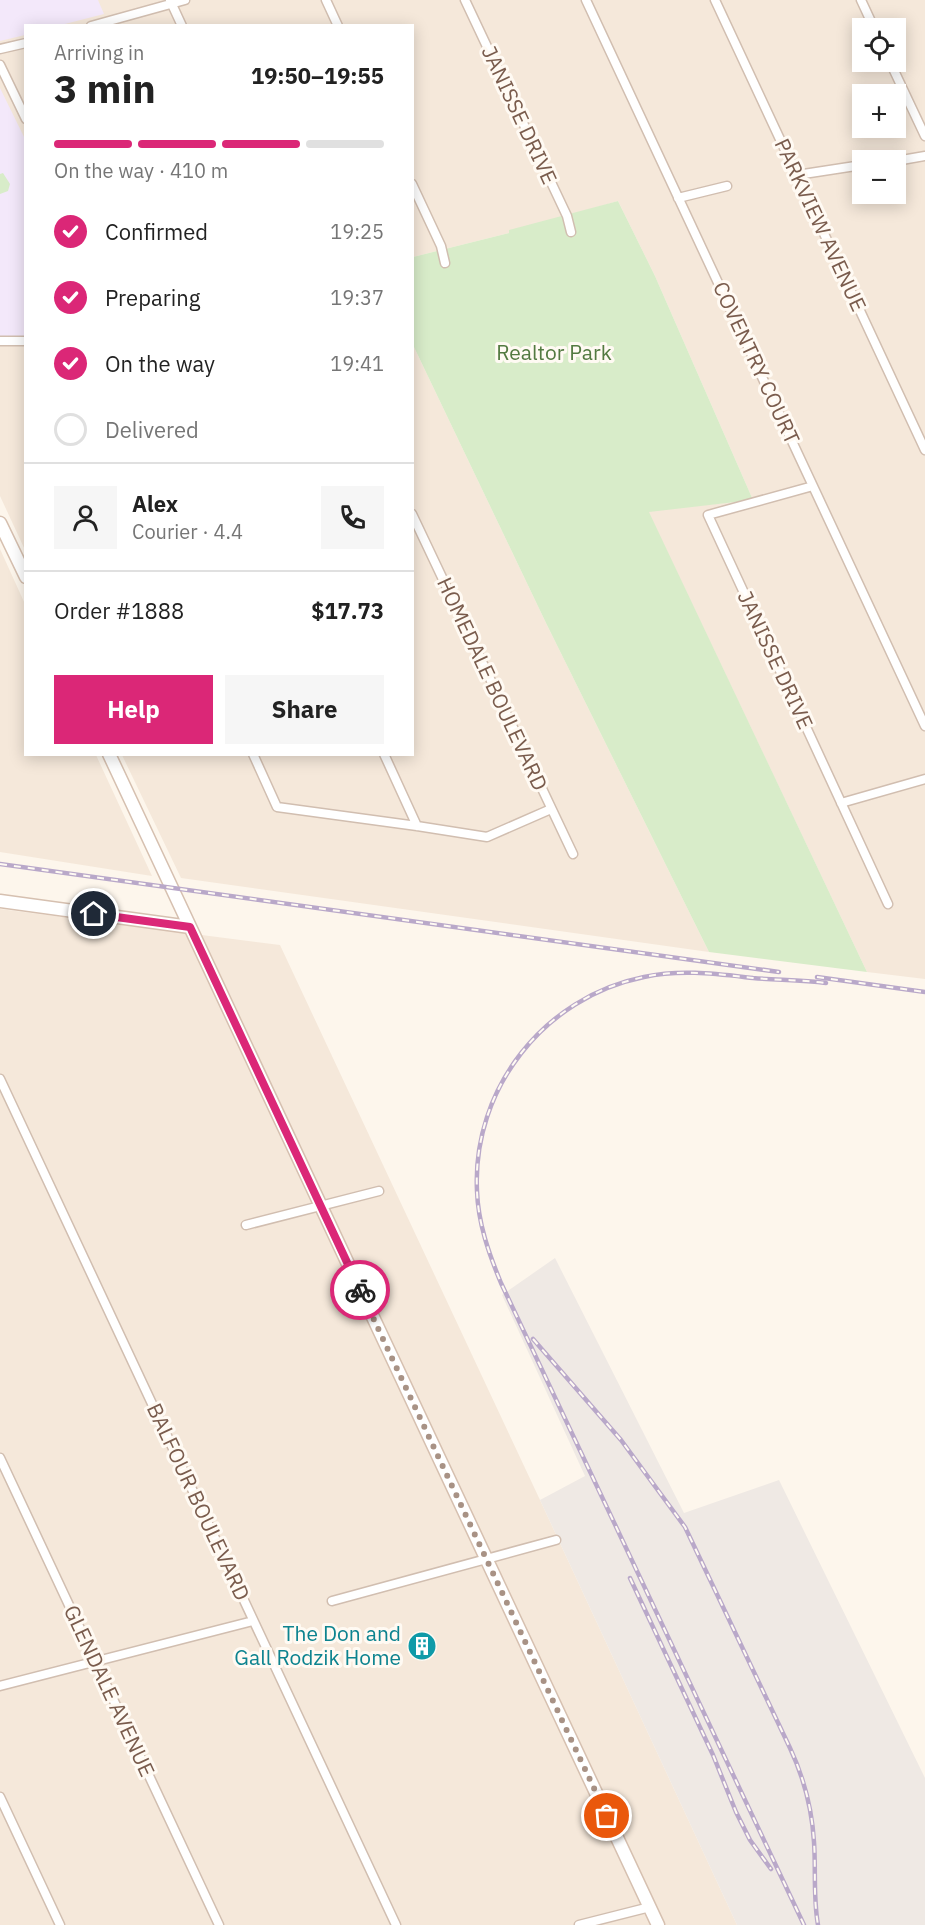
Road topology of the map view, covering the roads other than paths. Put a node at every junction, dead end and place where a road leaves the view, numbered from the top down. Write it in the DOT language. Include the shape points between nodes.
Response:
graph roads {
  1 [pos="185,0"];
  2 [pos="326,0"];
  3 [pos="465,0"];
  4 [pos="586,0"];
  5 [pos="715,0"];
  6 [pos="861,0"];
  7 [pos="171,2"];
  8 [pos="869,18"];
  9 [pos="99,24"];
  10 [pos="181,24"];
  11 [pos="337,24"];
  12 [pos="24,43"];
  13 [pos="0,49"];
  14 [pos="0,65"];
  15 [pos="895,72"];
  16 [pos="24,115"];
  17 [pos="925,136"];
  18 [pos="925,156"];
  19 [pos="906,159"];
  20 [pos="852,167"];
  21 [pos="797,175"];
  22 [pos="727,186"];
  23 [pos="414,188"];
  24 [pos="678,198"];
  25 [pos="571,232"];
  26 [pos="445,262"];
  27 [pos="0,341"];
  28 [pos="24,341"];
  29 [pos="925,450"];
  30 [pos="813,486"];
  31 [pos="414,518"];
  32 [pos="0,523"];
  33 [pos="24,573"];
  34 [pos="925,726"];
  35 [pos="110,756"];
  36 [pos="254,756"];
  37 [pos="385,756"];
  38 [pos="925,779"];
  39 [pos="841,802"];
  40 [pos="550,809"];
  41 [pos="417,825"];
  42 [pos="573,854"];
  43 [pos="0,900"];
  44 [pos="888,904"];
  45 [pos="190,927"];
  46 [pos="0,1079"];
  47 [pos="379,1191"];
  48 [pos="321,1206"];
  49 [pos="246,1225"];
  50 [pos="0,1458"];
  51 [pos="556,1540"];
  52 [pos="485,1558"];
  53 [pos="332,1601"];
  54 [pos="253,1621"];
  55 [pos="95,1661"];
  56 [pos="0,1686"];
  57 [pos="0,1797"];
  58 [pos="650,1907"];
  59 [pos="60,1925"];
  60 [pos="219,1925"];
  61 [pos="396,1925"];
  62 [pos="579,1925"];
  63 [pos="658,1925"];
  1 -- 7 [label="street"];
  2 -- 11 [label="street"];
  3 -- 25 [label="street, JANISSE DRIVE" via="567,216"];
  4 -- 24 [label="street, COVENTRY COURT"];
  5 -- 21 [label="street, PARKVIEW AVENUE"];
  6 -- 8 [label="street"];
  7 -- 9 [label="street"];
  7 -- 10 [label="street"];
  12 -- 13 [label="street"];
  14 -- 16 [label="street"];
  15 -- 17 [label="street"];
  18 -- 19 [label="street"];
  20 -- 21 [label="street"];
  21 -- 29 [label="street, PARKVIEW AVENUE"];
  22 -- 24 [label="street"];
  23 -- 26 [label="street"];
  24 -- 30 [label="street, COVENTRY COURT"];
  27 -- 28 [label="street"];
  30 -- 34 [label="street, COVENTRY COURT"];
  30 -- 39 [label="street, JANISSE DRIVE" via="708,515"];
  31 -- 40 [label="street, HOMEDALE BOULEVARD"];
  32 -- 33 [label="street"];
  35 -- 45 [label="street"];
  36 -- 41 [label="street" via="277,807"];
  37 -- 41 [label="street"];
  38 -- 39 [label="street"];
  39 -- 44 [label="street, JANISSE DRIVE"];
  40 -- 41 [label="street" via="487,837"];
  40 -- 42 [label="street, HOMEDALE BOULEVARD"];
  43 -- 45 [label="street"];
  45 -- 48 [label="street"];
  46 -- 54 [label="street, BALFOUR BOULEVARD"];
  47 -- 48 [label="street"];
  48 -- 49 [label="street"];
  48 -- 52 [label="street"];
  50 -- 55 [label="street, GLENDALE AVENUE"];
  51 -- 52 [label="street"];
  52 -- 53 [label="street"];
  52 -- 58 [label="street"];
  54 -- 55 [label="street"];
  54 -- 61 [label="street, BALFOUR BOULEVARD"];
  55 -- 56 [label="street"];
  55 -- 60 [label="street, GLENDALE AVENUE"];
  57 -- 59 [label="street"];
  58 -- 62 [label="street"];
  58 -- 63 [label="street"];
}
